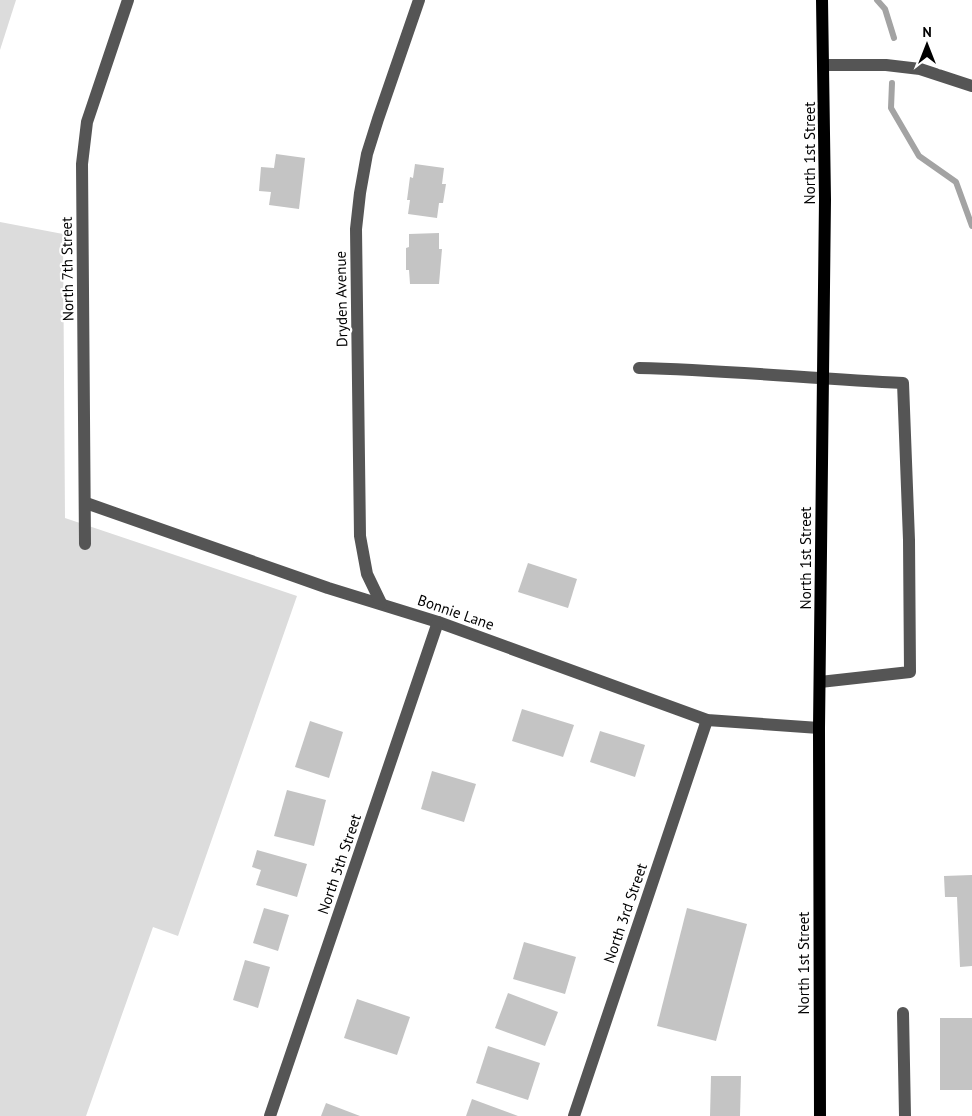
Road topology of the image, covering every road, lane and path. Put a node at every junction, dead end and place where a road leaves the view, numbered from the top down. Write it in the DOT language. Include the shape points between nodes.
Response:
graph roads {
  1 [pos="128,0"];
  2 [pos="419,0"];
  3 [pos="822,0"];
  4 [pos="825,65"];
  5 [pos="972,86"];
  6 [pos="639,368"];
  7 [pos="822,380"];
  8 [pos="86,503"];
  9 [pos="85,544"];
  10 [pos="381,604"];
  11 [pos="438,622"];
  12 [pos="820,682"];
  13 [pos="708,720"];
  14 [pos="819,728"];
  15 [pos="904,1013"];
  16 [pos="270,1116"];
  17 [pos="574,1116"];
  18 [pos="820,1116"];
  19 [pos="904,1116"];
  1 -- 8 [label="street, North 7th Street" via="87,122 82,164"];
  2 -- 10 [label="street, Dryden Avenue" via="367,154 356,230 360,536 367,574"];
  3 -- 4 [label="main road, North 1st Street"];
  4 -- 5 [label="street" via="886,65 920,69"];
  4 -- 7 [label="main road, North 1st Street"];
  6 -- 7 [label="street" via="708,370"];
  7 -- 12 [label="main road, North 1st Street"];
  7 -- 12 [label="street" via="904,383 910,672"];
  8 -- 9 [label="street, North 7th Street"];
  8 -- 10 [label="street, Bonnie Lane"];
  10 -- 11 [label="street, Bonnie Lane"];
  11 -- 13 [label="street, Bonnie Lane"];
  11 -- 16 [label="street, North 5th Street"];
  12 -- 14 [label="main road, North 1st Street"];
  13 -- 14 [label="street, Bonnie Lane"];
  13 -- 17 [label="street, North 3rd Street"];
  14 -- 18 [label="main road, North 1st Street"];
  15 -- 19 [label="street"];
}
